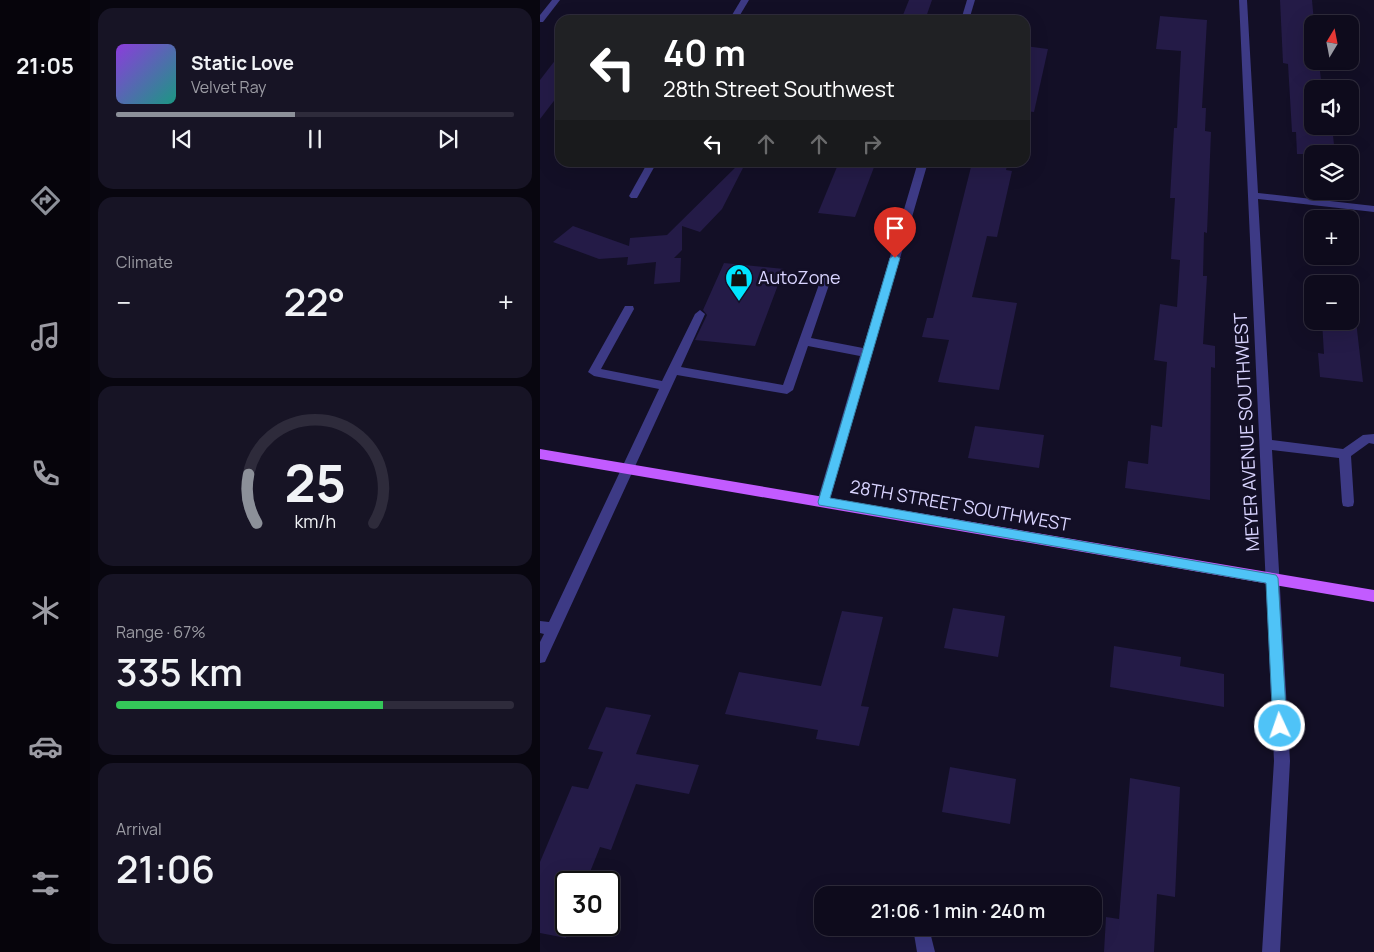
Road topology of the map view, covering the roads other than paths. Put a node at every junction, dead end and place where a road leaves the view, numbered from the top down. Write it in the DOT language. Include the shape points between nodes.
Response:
graph roads {
  1 [pos="556,0"];
  2 [pos="745,0"];
  3 [pos="971,0"];
  4 [pos="1243,0"];
  5 [pos="736,15"];
  6 [pos="966,15"];
  7 [pos="540,20"];
  8 [pos="649,167"];
  9 [pos="922,167"];
  10 [pos="1252,195"];
  11 [pos="634,196"];
  12 [pos="1374,209"];
  13 [pos="827,276"];
  14 [pos="629,309"];
  15 [pos="700,314"];
  16 [pos="804,341"];
  17 [pos="867,353"];
  18 [pos="673,370"];
  19 [pos="666,386"];
  20 [pos="1374,439"];
  21 [pos="1265,444"];
  22 [pos="540,454"];
  23 [pos="1345,454"];
  24 [pos="626,470"];
  25 [pos="824,502"];
  26 [pos="1348,502"];
  27 [pos="1272,578"];
  28 [pos="1374,596"];
  29 [pos="546,628"];
  30 [pos="540,657"];
  31 [pos="923,936"];
  32 [pos="926,952"];
  33 [pos="1271,952"];
  1 -- 7 [label="street"];
  2 -- 5 [label="street"];
  3 -- 6 [label="street"];
  4 -- 10 [label="street, MEYER AVENUE SOUTHWEST"];
  8 -- 11 [label="street"];
  9 -- 17 [label="street"];
  10 -- 12 [label="street"];
  10 -- 21 [label="street, MEYER AVENUE SOUTHWEST"];
  13 -- 16 [label="street"];
  14 -- 19 [label="street" via="594,372"];
  15 -- 18 [label="street"];
  16 -- 17 [label="street"];
  16 -- 18 [label="street" via="787,390"];
  17 -- 25 [label="street"];
  18 -- 19 [label="street"];
  19 -- 24 [label="street"];
  20 -- 23 [label="street" via="1367,438"];
  21 -- 23 [label="street"];
  21 -- 27 [label="street, MEYER AVENUE SOUTHWEST"];
  22 -- 24 [label="main road, 28TH STREET SOUTHWEST"];
  23 -- 26 [label="street"];
  24 -- 25 [label="main road, 28TH STREET SOUTHWEST"];
  24 -- 29 [label="street"];
  25 -- 27 [label="main road, 28TH STREET SOUTHWEST"];
  27 -- 28 [label="main road, 28TH STREET SOUTHWEST"];
  27 -- 33 [label="street, MEYER AVENUE SOUTHWEST" via="1282,761"];
  29 -- 30 [label="street"];
  31 -- 32 [label="street"];
}
